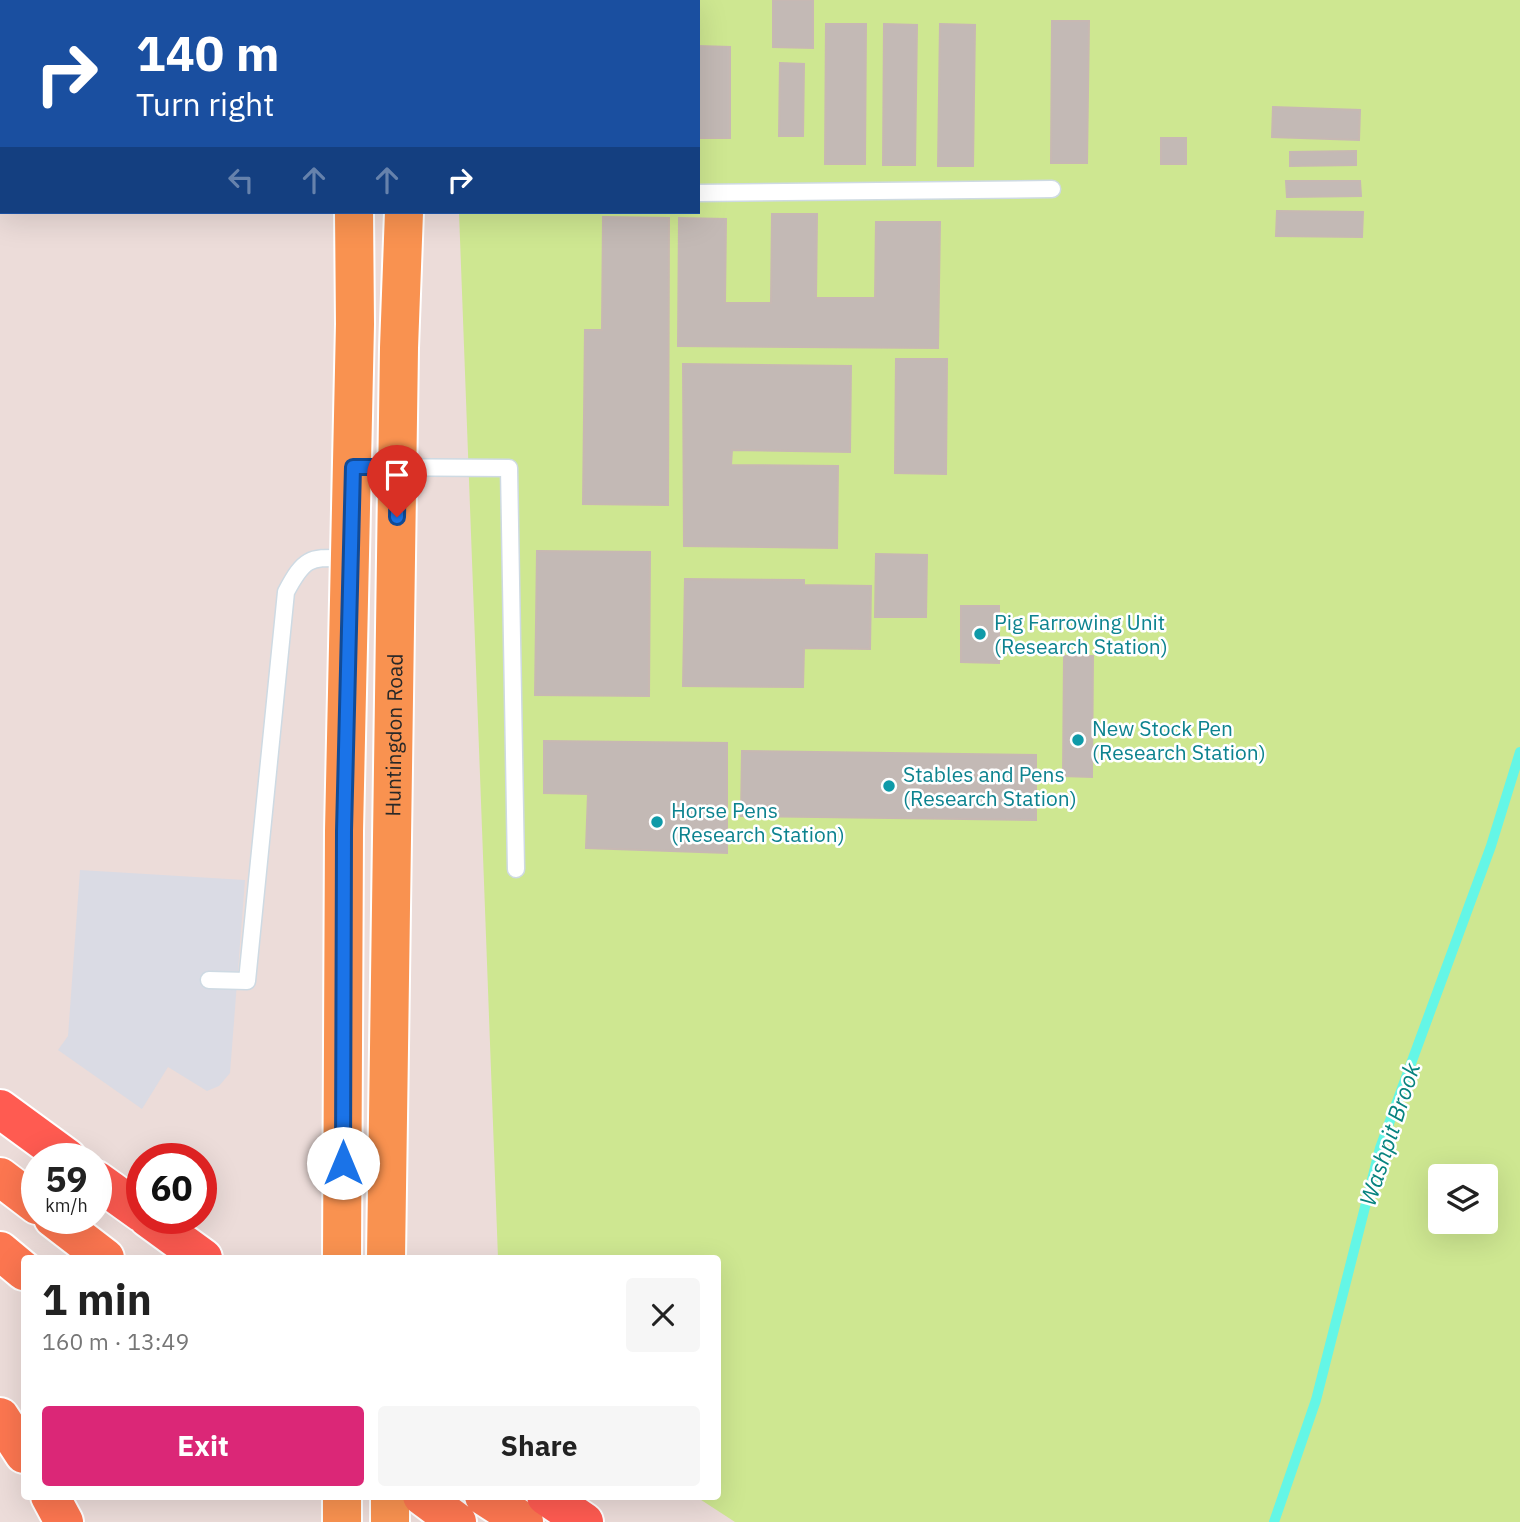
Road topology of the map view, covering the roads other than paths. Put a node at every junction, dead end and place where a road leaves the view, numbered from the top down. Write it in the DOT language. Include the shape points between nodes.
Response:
graph roads {
  1 [pos="1052,190"];
  2 [pos="700,193"];
  3 [pos="354,214"];
  4 [pos="404,214"];
  5 [pos="353,467"];
  6 [pos="398,467"];
  7 [pos="351,558"];
  8 [pos="516,869"];
  9 [pos="209,980"];
  10 [pos="0,1109"];
  11 [pos="46,1143"];
  12 [pos="0,1177"];
  13 [pos="21,1193"];
  14 [pos="74,1234"];
  15 [pos="170,1234"];
  16 [pos="0,1251"];
  17 [pos="342,1252"];
  18 [pos="101,1255"];
  19 [pos="199,1255"];
  20 [pos="386,1255"];
  21 [pos="21,1268"];
  22 [pos="0,1417"];
  23 [pos="21,1449"];
  24 [pos="52,1500"];
  25 [pos="329,1500"];
  26 [pos="342,1500"];
  27 [pos="390,1500"];
  28 [pos="427,1500"];
  29 [pos="490,1500"];
  30 [pos="551,1500"];
  31 [pos="64,1522"];
  32 [pos="342,1522"];
  33 [pos="359,1522"];
  34 [pos="390,1522"];
  35 [pos="457,1522"];
  36 [pos="524,1522"];
  37 [pos="584,1522"];
  1 -- 2 [label="lane"];
  3 -- 5 [label="main road"];
  4 -- 6 [label="main road, Huntingdon Road"];
  5 -- 6 [label="lane"];
  5 -- 7 [label="main road"];
  6 -- 8 [label="lane" via="509,468"];
  6 -- 20 [label="main road, Huntingdon Road"];
  7 -- 9 [label="lane" via="313,558 298,570 286,592 247,981"];
  7 -- 17 [label="main road"];
  10 -- 11 [label="highway"];
  12 -- 13 [label="highway"];
  14 -- 18 [label="highway"];
  15 -- 19 [label="highway"];
  16 -- 21 [label="highway"];
  22 -- 23 [label="highway"];
  24 -- 31 [label="highway"];
  25 -- 33 [label="highway"];
  26 -- 32 [label="main road, bridge"];
  27 -- 34 [label="main road"];
  28 -- 35 [label="highway"];
  29 -- 36 [label="highway"];
  30 -- 37 [label="highway"];
}
